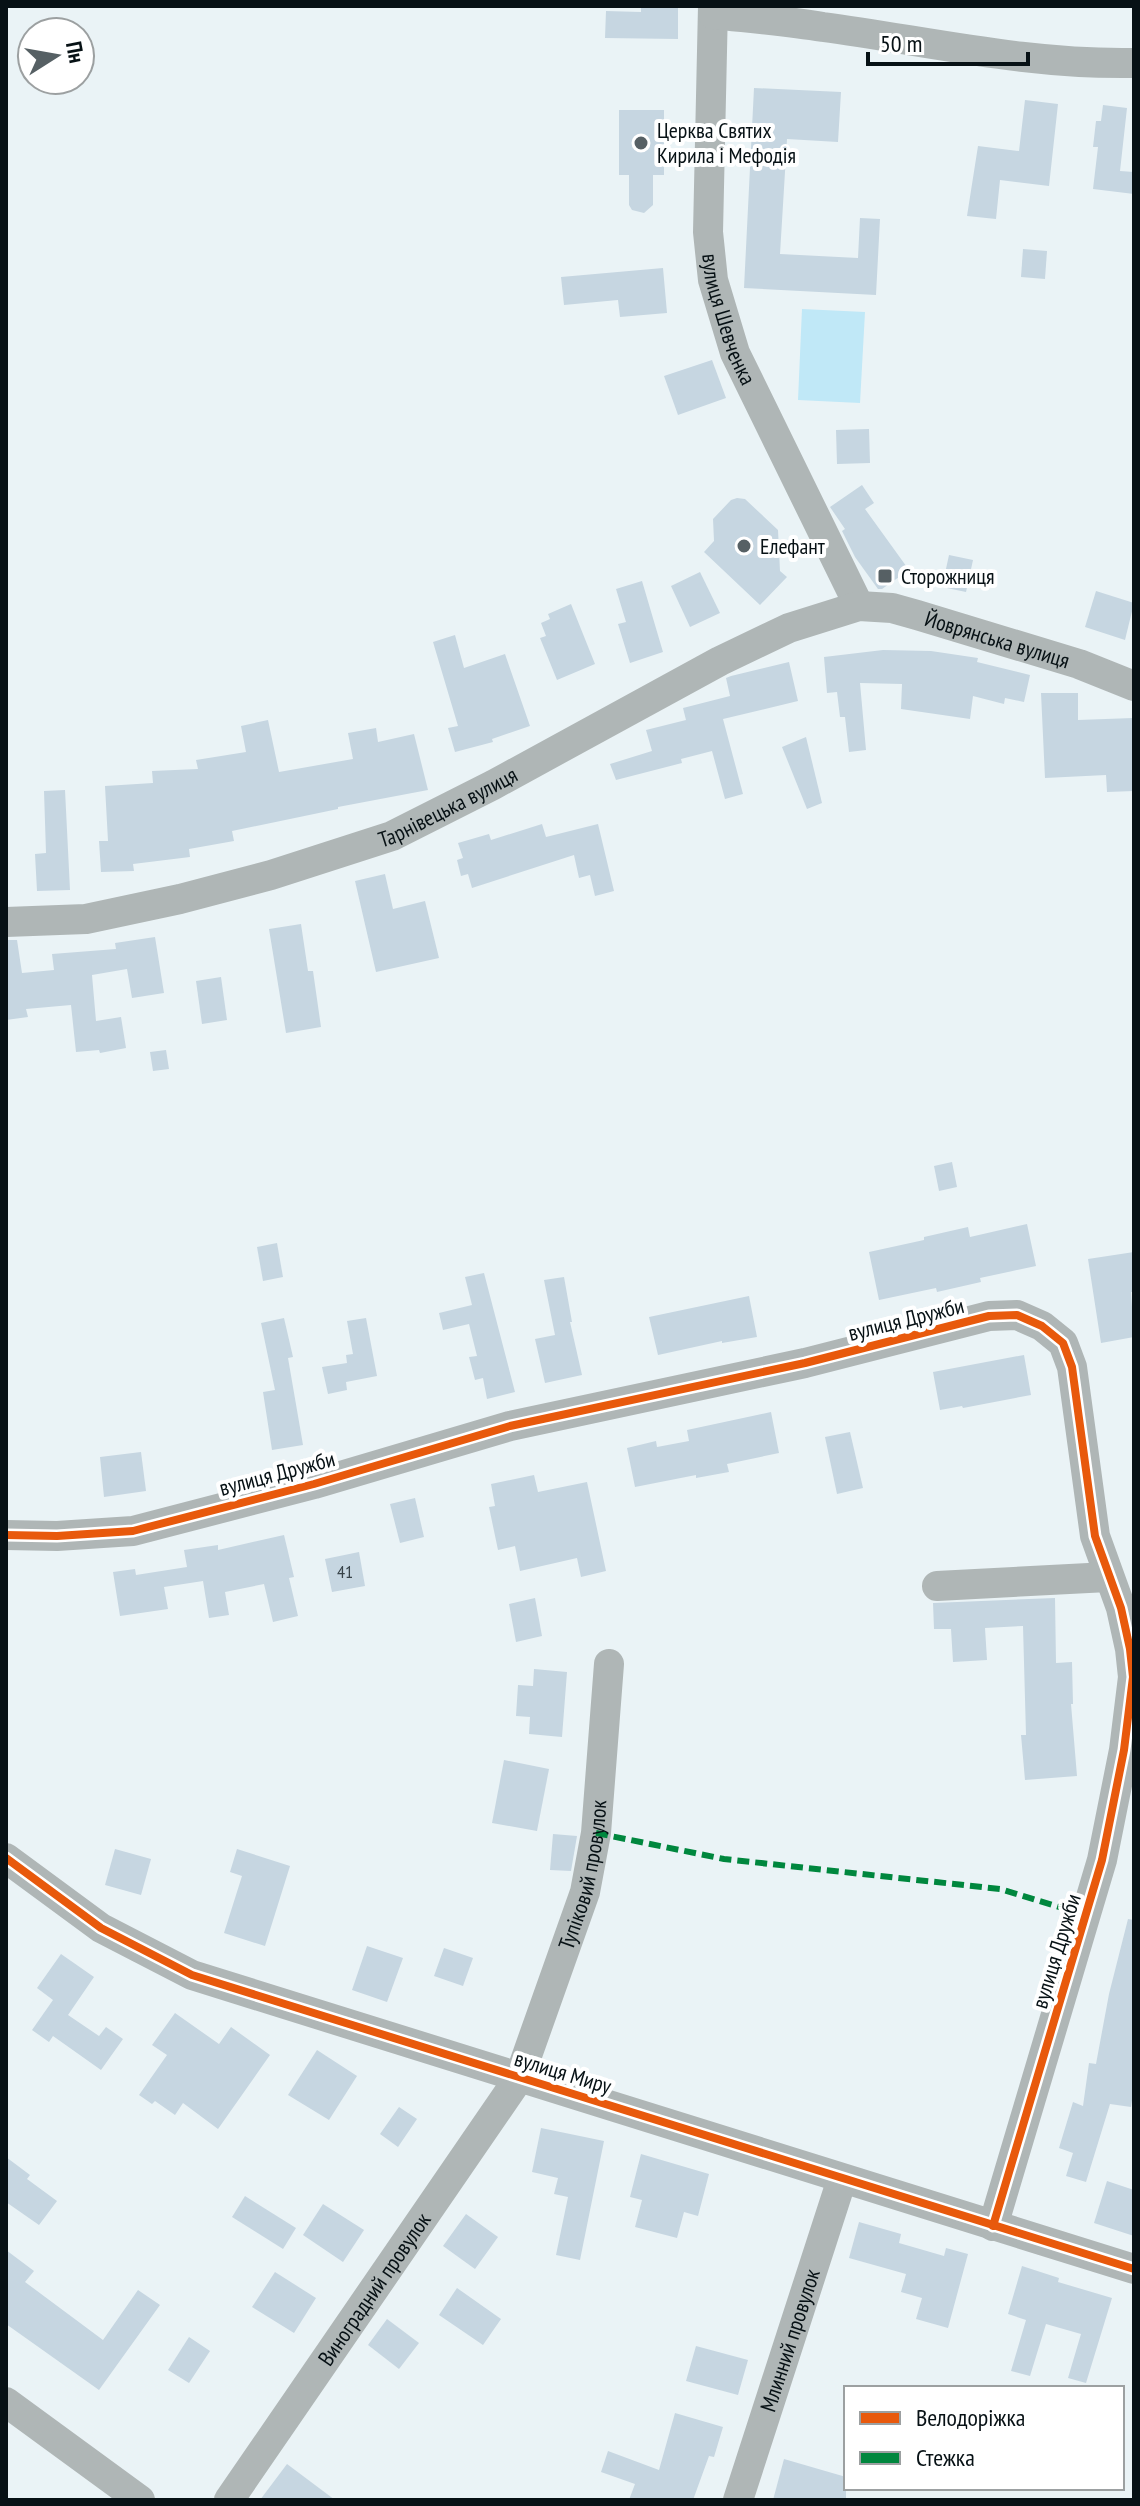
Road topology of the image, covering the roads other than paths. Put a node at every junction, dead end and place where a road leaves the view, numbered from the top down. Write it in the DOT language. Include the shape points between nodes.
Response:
graph roads {
  1 [pos="713,10"];
  2 [pos="1134,63"];
  3 [pos="859,606"];
  4 [pos="1134,686"];
  5 [pos="6,922"];
  6 [pos="6,1535"];
  7 [pos="1108,1577"];
  8 [pos="937,1586"];
  9 [pos="609,1664"];
  10 [pos="6,1858"];
  11 [pos="519,2078"];
  12 [pos="842,2179"];
  13 [pos="993,2226"];
  14 [pos="1134,2269"];
  15 [pos="6,2402"];
  16 [pos="140,2500"];
  17 [pos="229,2500"];
  18 [pos="738,2500"];
  1 -- 2 [label="street" via="984,54"];
  1 -- 3 [label="street, вулиця Шевченка" via="708,232 713,280 735,353"];
  3 -- 4 [label="street, Йоврянська вулиця" via="917,615"];
  3 -- 5 [label="street, Тарнівецька вулиця" via="789,628 720,661 392,836 180,899 86,919"];
  6 -- 7 [label="street, вулиця Дружби" via="133,1531 510,1426 805,1363 989,1316 1017,1315 1063,1343 1072,1367 1095,1536"];
  7 -- 8 [label="street"];
  7 -- 13 [label="street, вулиця Дружби" via="1121,1608 1133,1677 1124,1750 1102,1860"];
  9 -- 11 [label="street, Тупіковий провулок" via="596,1833 585,1892"];
  10 -- 11 [label="street, вулиця Миру" via="101,1928 192,1975"];
  11 -- 12 [label="street, вулиця Миру"];
  11 -- 17 [label="street, Виноградний провулок"];
  12 -- 13 [label="street, вулиця Миру"];
  12 -- 18 [label="street, Млинний провулок"];
  13 -- 14 [label="street, вулиця Миру"];
  15 -- 16 [label="street"];
}
